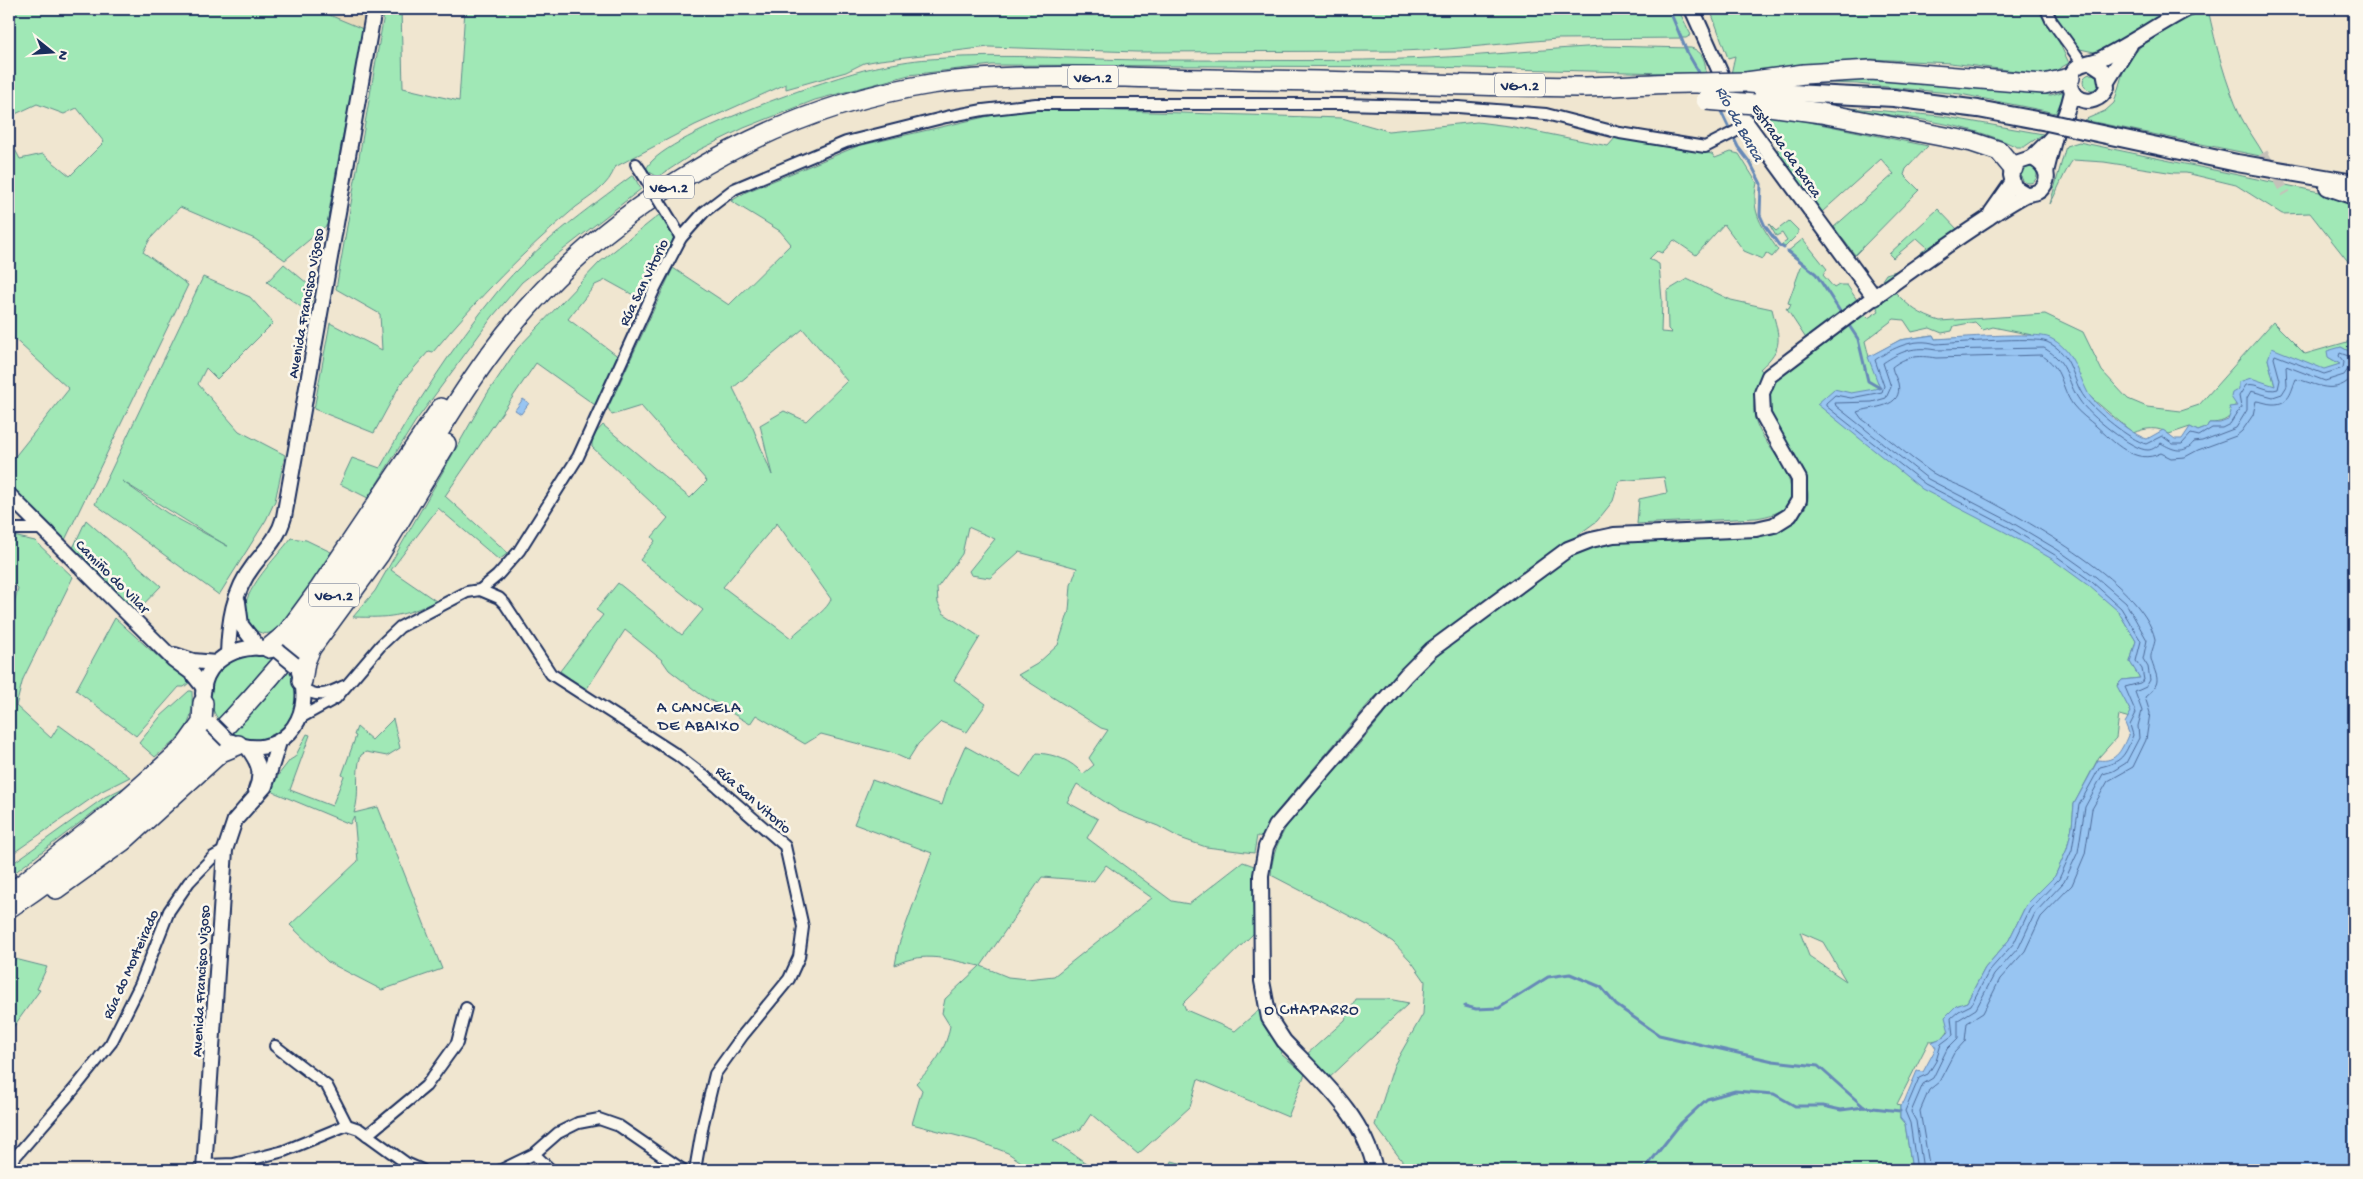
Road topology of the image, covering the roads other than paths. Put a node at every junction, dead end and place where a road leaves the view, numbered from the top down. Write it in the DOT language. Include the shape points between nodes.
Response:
graph roads {
  1 [pos="374,9"];
  2 [pos="1692,9"];
  3 [pos="2046,9"];
  4 [pos="2187,9"];
  5 [pos="2130,44"];
  6 [pos="2087,64"];
  7 [pos="2108,80"];
  8 [pos="2071,85"];
  9 [pos="1750,92"];
  10 [pos="2088,101"];
  11 [pos="2066,118"];
  12 [pos="1748,125"];
  13 [pos="2051,129"];
  14 [pos="2031,158"];
  15 [pos="2237,162"];
  16 [pos="636,164"];
  17 [pos="2046,172"];
  18 [pos="2012,175"];
  19 [pos="2354,183"];
  20 [pos="2026,194"];
  21 [pos="2354,196"];
  22 [pos="1987,218"];
  23 [pos="605,234"];
  24 [pos="681,238"];
  25 [pos="1875,298"];
  26 [pos="512,326"];
  27 [pos="9,495"];
  28 [pos="9,529"];
  29 [pos="43,529"];
  30 [pos="239,589"];
  31 [pos="480,590"];
  32 [pos="161,646"];
  33 [pos="269,649"];
  34 [pos="228,654"];
  35 [pos="216,663"];
  36 [pos="300,678"];
  37 [pos="345,685"];
  38 [pos="203,696"];
  39 [pos="298,720"];
  40 [pos="279,742"];
  41 [pos="238,745"];
  42 [pos="250,802"];
  43 [pos="225,850"];
  44 [pos="9,895"];
  45 [pos="9,908"];
  46 [pos="9,920"];
  47 [pos="466,1008"];
  48 [pos="275,1046"];
  49 [pos="347,1125"];
  50 [pos="367,1135"];
  51 [pos="534,1154"];
  52 [pos="9,1164"];
  53 [pos="205,1168"];
  54 [pos="422,1170"];
  55 [pos="502,1170"];
  56 [pos="551,1170"];
  57 [pos="683,1170"];
  58 [pos="695,1170"];
  59 [pos="1375,1170"];
  1 -- 30 [label="street, Avenida Francisco Vizoso" via="284,517 277,538 252,566"];
  2 -- 12 [label="street, Estrada da Barca" via="1720,74"];
  3 -- 6 [label="street" via="2051,20"];
  4 -- 5 [label="street"];
  5 -- 6 [label="street"];
  5 -- 7 [label="street"];
  6 -- 7 [label="street" via="2104,71"];
  6 -- 8 [label="street" via="2074,71"];
  7 -- 10 [label="street" via="2104,93"];
  8 -- 9 [label="highway" via="1871,70 1804,74"];
  8 -- 10 [label="street" via="2076,96"];
  8 -- 11 [label="street"];
  9 -- 13 [label="main road" via="1894,98 1952,105"];
  9 -- 18 [label="highway" via="1821,113 1972,142 1999,151"];
  9 -- 23 [label="highway, VG-1.2, bridge" via="1059,76 931,84 837,107 767,134 687,176"];
  10 -- 11 [label="street"];
  11 -- 13 [label="street"];
  12 -- 24 [label="street, Rúa San Vitorio" via="1705,147 1620,133 1546,114 1458,107 1036,104 946,117 846,142 734,189 704,212"];
  12 -- 25 [label="street, Estrada da Barca"];
  13 -- 14 [label="street"];
  13 -- 15 [label="main road, bridge" via="2083,130"];
  13 -- 17 [label="street"];
  14 -- 17 [label="street"];
  14 -- 18 [label="street" via="2020,160"];
  15 -- 19 [label="main road"];
  15 -- 21 [label="main road"];
  16 -- 24 [label="street, bridge"];
  17 -- 20 [label="street" via="2042,189"];
  18 -- 20 [label="street" via="2017,191"];
  18 -- 22 [label="street"];
  20 -- 22 [label="street"];
  22 -- 25 [label="street"];
  23 -- 26 [label="highway, VG-1.2"];
  23 -- 36 [label="highway" via="510,342 486,375 379,555 311,648"];
  24 -- 31 [label="street, Rúa San Vitorio" via="654,288 578,457 519,551"];
  25 -- 59 [label="street" via="1769,376 1764,385 1761,401 1766,422 1799,479 1799,500 1790,515 1764,528 1614,535 1568,549 1431,650 1276,826 1266,847 1261,875 1262,981 1266,1006 1275,1029 1284,1041 1361,1130"];
  26 -- 33 [label="highway" via="494,335 429,425 320,588 287,633"];
  26 -- 45 [label="highway, VG-1.2" via="474,377 349,575 281,664 167,784 96,844"];
  27 -- 29 [label="street, Camiño do Vilar"];
  28 -- 29 [label="street"];
  29 -- 32 [label="street, Camiño do Vilar"];
  30 -- 33 [label="street, Avenida Francisco Vizoso" via="241,625"];
  30 -- 34 [label="street, Avenida Francisco Vizoso" via="231,611"];
  31 -- 37 [label="street, Rúa San Vitorio" via="467,592 400,627"];
  31 -- 58 [label="street, Rúa San Vitorio" via="505,604 551,674 677,755 785,846 803,927 799,957 790,979 743,1034 715,1074"];
  32 -- 35 [label="street" via="187,659"];
  32 -- 38 [label="street" via="192,673"];
  33 -- 34 [label="street" via="247,648"];
  33 -- 36 [label="street, bridge"];
  34 -- 35 [label="street"];
  35 -- 38 [label="street"];
  36 -- 37 [label="street" via="313,695 322,696"];
  36 -- 39 [label="street" via="301,713"];
  37 -- 39 [label="street, Rúa San Vitorio" via="336,698"];
  38 -- 41 [label="street, bridge" via="212,726"];
  38 -- 44 [label="highway" via="202,723 184,748 110,814"];
  39 -- 40 [label="street"];
  40 -- 41 [label="street" via="260,748"];
  40 -- 42 [label="street, Avenida Francisco Vizoso" via="265,786"];
  41 -- 42 [label="street, Avenida Francisco Vizoso" via="258,762 260,776"];
  41 -- 46 [label="highway" via="220,752 123,841 80,874"];
  42 -- 43 [label="street, Avenida Francisco Vizoso" via="231,828"];
  43 -- 52 [label="street, Rúa do Morteirado" via="199,871 169,911 140,985 110,1043"];
  43 -- 53 [label="street, Avenida Francisco Vizoso"];
  47 -- 50 [label="street" via="458,1044 426,1086"];
  48 -- 49 [label="street" via="327,1086"];
  49 -- 50 [label="street"];
  49 -- 53 [label="street" via="284,1151"];
  50 -- 54 [label="street" via="406,1163"];
  51 -- 55 [label="street"];
  51 -- 56 [label="street"];
  51 -- 57 [label="street" via="558,1133 578,1122 599,1119 619,1126"];
}
